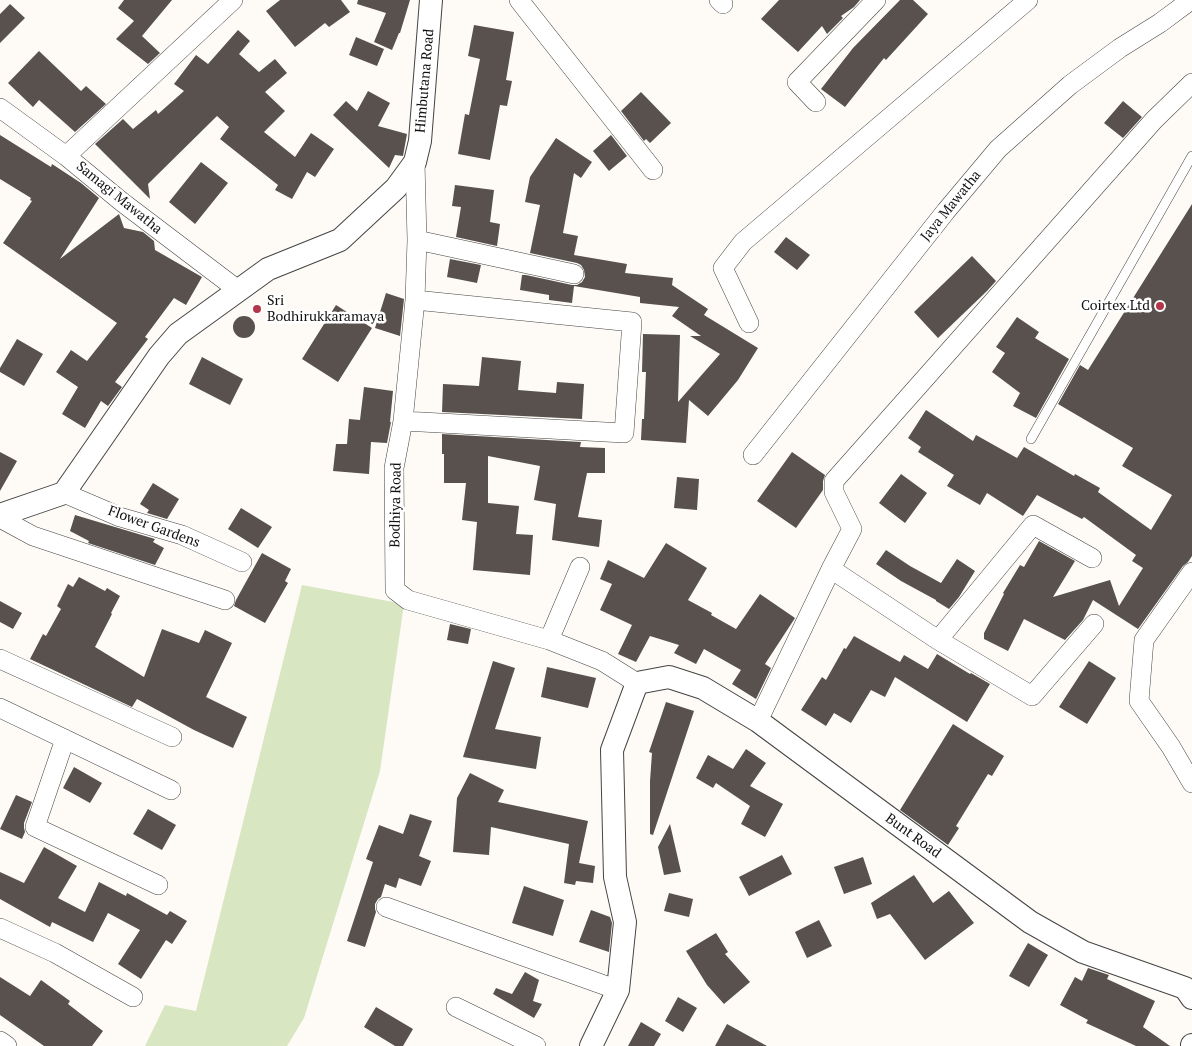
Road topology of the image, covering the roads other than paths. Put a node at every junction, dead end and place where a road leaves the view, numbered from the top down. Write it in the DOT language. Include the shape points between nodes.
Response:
graph roads {
  1 [pos="233,0"];
  2 [pos="432,0"];
  3 [pos="518,0"];
  4 [pos="876,0"];
  5 [pos="1028,0"];
  6 [pos="1191,0"];
  7 [pos="1192,83"];
  8 [pos="816,102"];
  9 [pos="1,112"];
  10 [pos="66,156"];
  11 [pos="1192,156"];
  12 [pos="415,162"];
  13 [pos="653,170"];
  14 [pos="417,240"];
  15 [pos="574,274"];
  16 [pos="238,290"];
  17 [pos="415,300"];
  18 [pos="748,323"];
  19 [pos="403,421"];
  20 [pos="1031,439"];
  21 [pos="753,456"];
  22 [pos="64,493"];
  23 [pos="0,516"];
  24 [pos="1092,558"];
  25 [pos="242,562"];
  26 [pos="580,568"];
  27 [pos="831,568"];
  28 [pos="1192,572"];
  29 [pos="225,600"];
  30 [pos="1094,624"];
  31 [pos="549,640"];
  32 [pos="938,640"];
  33 [pos="0,660"];
  34 [pos="636,683"];
  35 [pos="0,708"];
  36 [pos="758,721"];
  37 [pos="172,737"];
  38 [pos="65,739"];
  39 [pos="1192,783"];
  40 [pos="171,790"];
  41 [pos="158,885"];
  42 [pos="386,907"];
  43 [pos="0,928"];
  44 [pos="618,990"];
  45 [pos="133,996"];
  46 [pos="1192,998"];
  47 [pos="456,1007"];
  48 [pos="0,1041"];
  49 [pos="7,1046"];
  50 [pos="536,1046"];
  51 [pos="590,1046"];
  1 -- 10 [label="street"];
  2 -- 12 [label="street, Himbutana Road" via="420,141"];
  3 -- 13 [label="street"];
  4 -- 8 [label="street" via="797,82"];
  5 -- 18 [label="street" via="743,242 723,268"];
  6 -- 21 [label="street, Jaya Mawatha" via="1070,85 998,149"];
  7 -- 27 [label="street" via="1154,120 834,481 834,492 852,529"];
  9 -- 10 [label="street, Samagi Mawatha"];
  10 -- 16 [label="street, Samagi Mawatha"];
  11 -- 20 [label="lane"];
  12 -- 14 [label="street, Bodhiya Road"];
  12 -- 16 [label="street" via="396,188 340,240 268,269"];
  14 -- 15 [label="street"];
  14 -- 17 [label="street, Bodhiya Road"];
  16 -- 22 [label="street" via="178,334 159,356"];
  17 -- 19 [label="street, Bodhiya Road"];
  17 -- 19 [label="street" via="632,322 624,433"];
  19 -- 31 [label="street, Bodhiya Road" via="394,468 396,590 408,600"];
  22 -- 23 [label="street"];
  22 -- 25 [label="street, Flower Gardens" via="120,516 182,535"];
  23 -- 29 [label="street" via="33,536"];
  24 -- 32 [label="street" via="1033,524"];
  26 -- 31 [label="street"];
  27 -- 32 [label="street"];
  27 -- 36 [label="street"];
  28 -- 39 [label="street" via="1144,640 1139,701"];
  30 -- 32 [label="street" via="1032,696"];
  31 -- 34 [label="street, Bodhiya Road" via="602,661"];
  33 -- 37 [label="street"];
  34 -- 36 [label="street, Bunt Road" via="669,677 703,688"];
  34 -- 44 [label="street" via="612,750 615,876 625,922"];
  35 -- 38 [label="street"];
  36 -- 46 [label="street, Bunt Road" via="1030,922 1083,952 1185,988"];
  38 -- 40 [label="street"];
  38 -- 41 [label="street" via="35,827"];
  42 -- 44 [label="street"];
  43 -- 45 [label="street" via="55,953"];
  44 -- 51 [label="street"];
  47 -- 50 [label="street"];
  48 -- 49 [label="street"];
}
